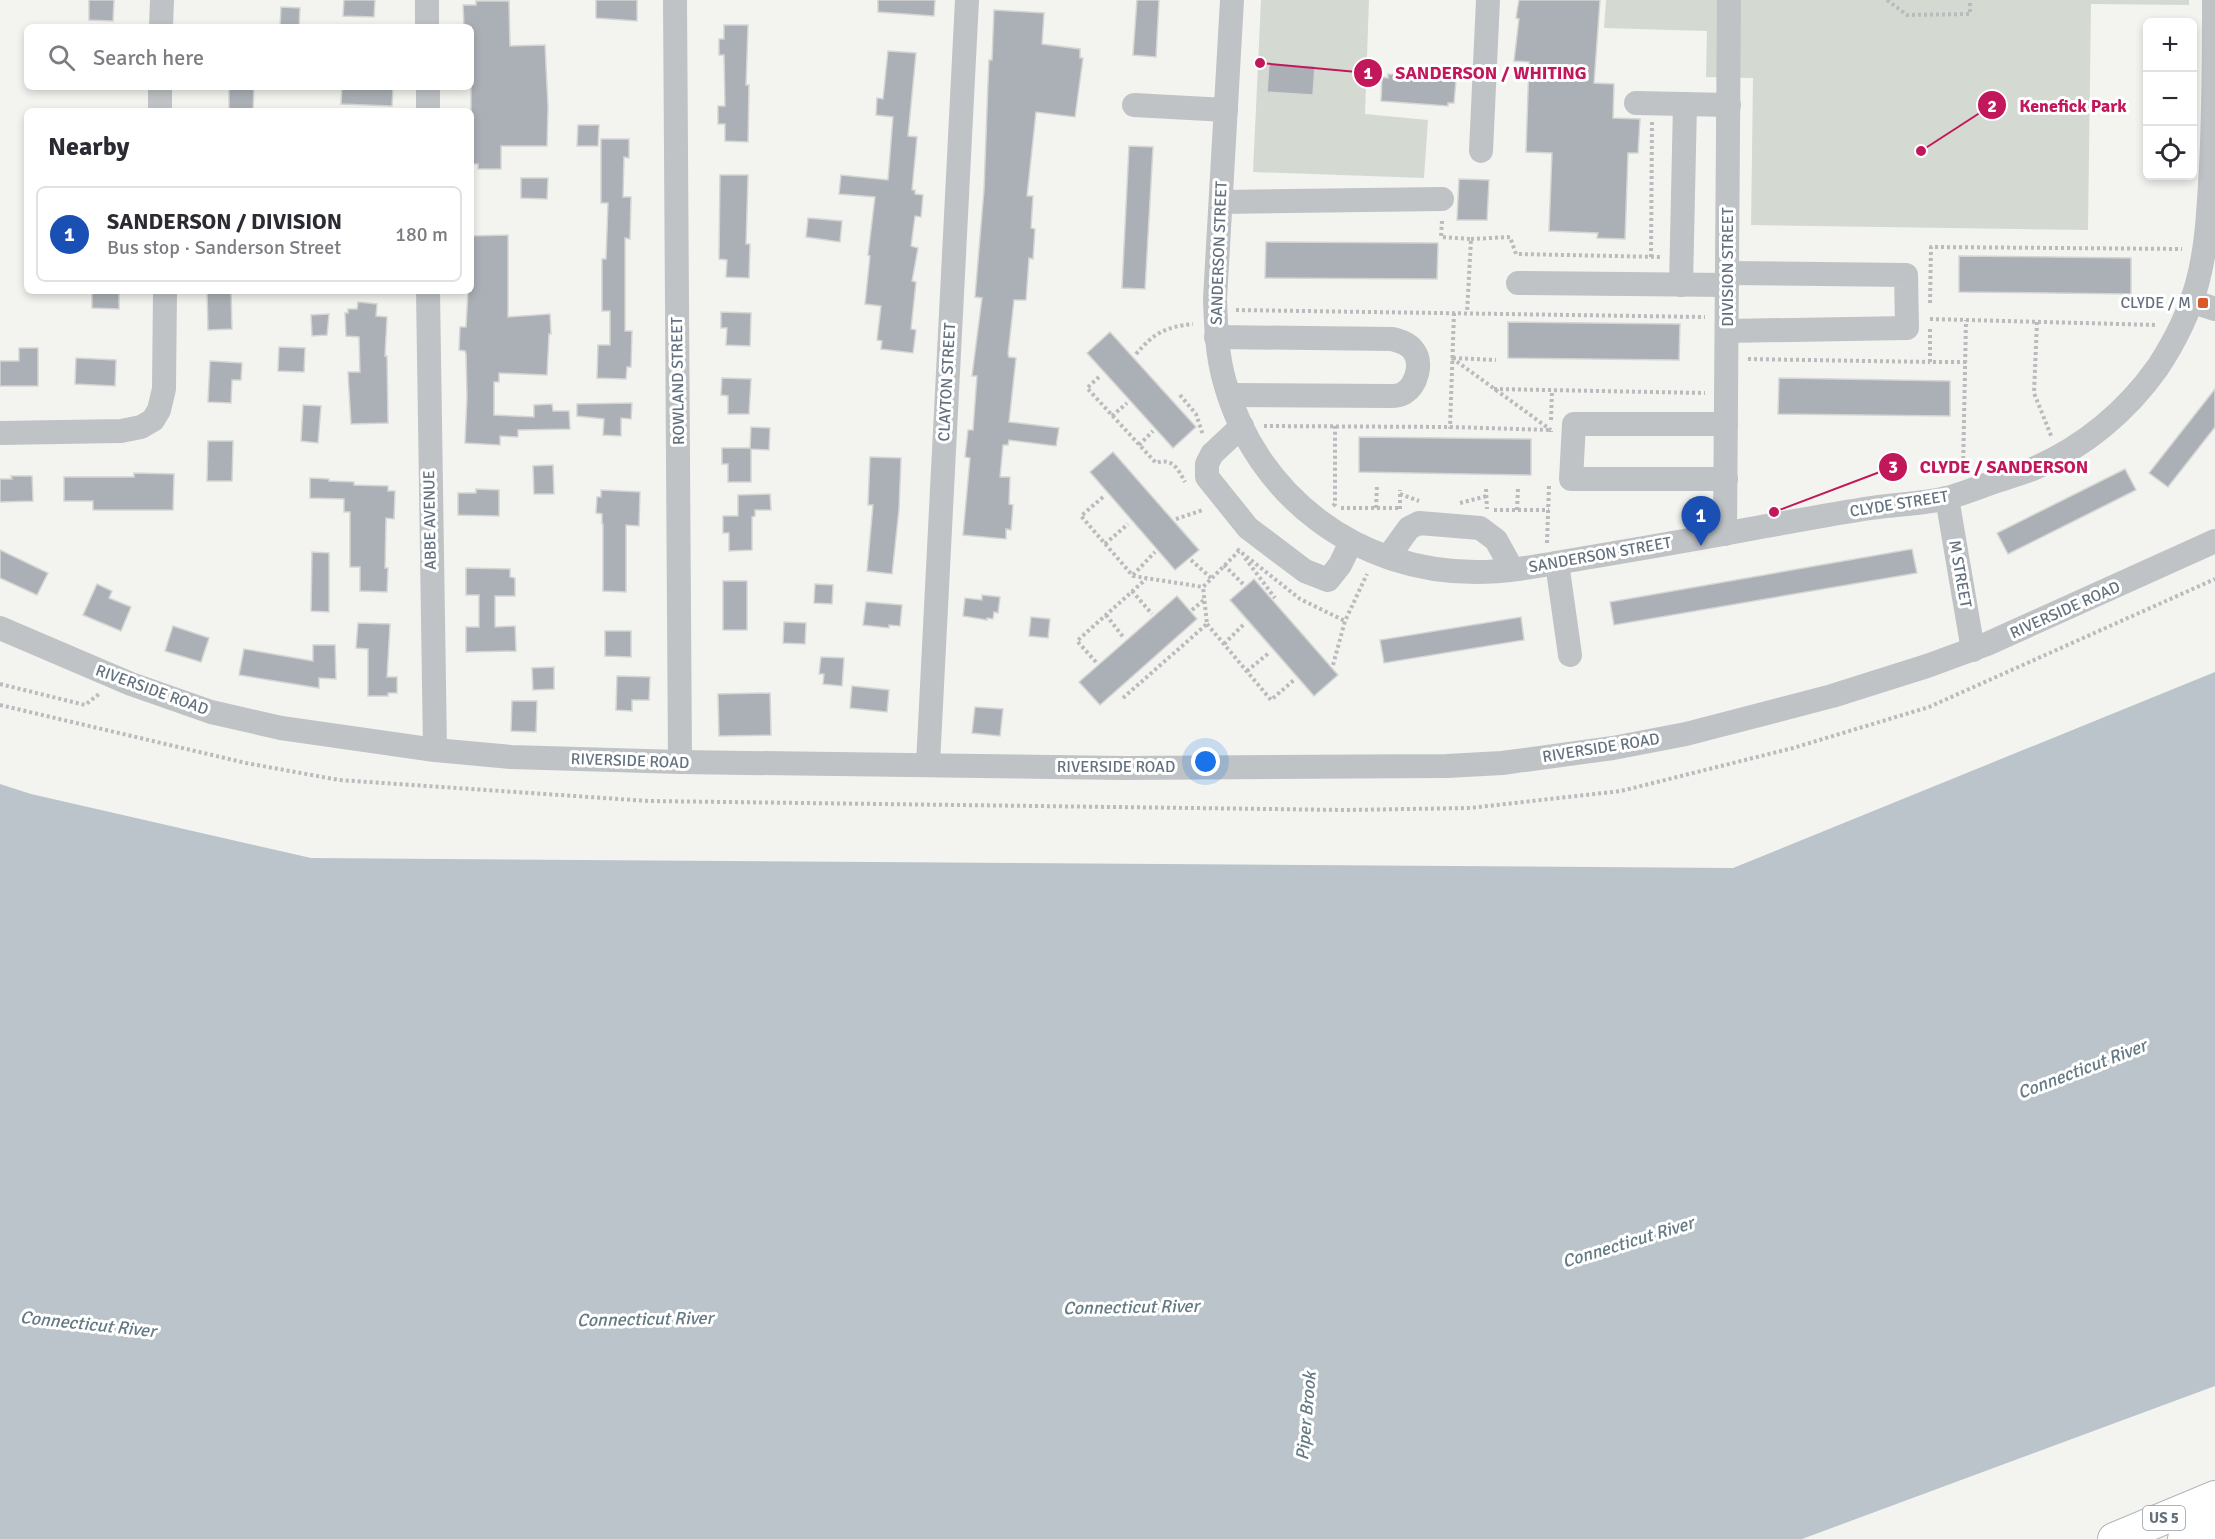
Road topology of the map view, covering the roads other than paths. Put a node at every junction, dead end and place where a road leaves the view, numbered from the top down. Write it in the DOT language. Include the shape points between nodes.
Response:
graph roads {
  1 [pos="162,0"];
  2 [pos="427,0"];
  3 [pos="675,0"];
  4 [pos="967,0"];
  5 [pos="1232,0"];
  6 [pos="1488,0"];
  7 [pos="1729,0"];
  8 [pos="2214,0"];
  9 [pos="161,24"];
  10 [pos="427,24"];
  11 [pos="160,90"];
  12 [pos="428,90"];
  13 [pos="1644,103"];
  14 [pos="1685,104"];
  15 [pos="1134,105"];
  16 [pos="1729,105"];
  17 [pos="160,108"];
  18 [pos="428,108"];
  19 [pos="1226,110"];
  20 [pos="1481,151"];
  21 [pos="1442,199"];
  22 [pos="1221,202"];
  23 [pos="1727,279"];
  24 [pos="1518,283"];
  25 [pos="1681,285"];
  26 [pos="165,294"];
  27 [pos="428,294"];
  28 [pos="2191,301"];
  29 [pos="2215,309"];
  30 [pos="1727,324"];
  31 [pos="1216,337"];
  32 [pos="1229,394"];
  33 [pos="1726,424"];
  34 [pos="1249,426"];
  35 [pos="0,433"];
  36 [pos="1726,479"];
  37 [pos="1947,498"];
  38 [pos="1725,534"];
  39 [pos="2215,541"];
  40 [pos="1351,542"];
  41 [pos="1388,557"];
  42 [pos="1552,564"];
  43 [pos="1512,569"];
  44 [pos="0,628"];
  45 [pos="1973,650"];
  46 [pos="1570,655"];
  47 [pos="435,750"];
  48 [pos="680,762"];
  49 [pos="928,764"];
  50 [pos="2215,1497"];
  51 [pos="2215,1526"];
  52 [pos="2114,1539"];
  53 [pos="2184,1539"];
  1 -- 9 [label="street"];
  2 -- 10 [label="street"];
  3 -- 48 [label="street, ROWLAND STREET"];
  4 -- 49 [label="street, CLAYTON STREET"];
  5 -- 19 [label="street, SANDERSON STREET"];
  6 -- 20 [label="street"];
  7 -- 16 [label="street, DIVISION STREET"];
  8 -- 28 [label="street, CLYDE STREET" via="2209,197 2202,260"];
  11 -- 17 [label="street"];
  12 -- 18 [label="street"];
  13 -- 14 [label="street"];
  14 -- 16 [label="street"];
  14 -- 25 [label="street"];
  15 -- 19 [label="street"];
  16 -- 23 [label="street, DIVISION STREET"];
  19 -- 22 [label="street, SANDERSON STREET"];
  21 -- 22 [label="street"];
  22 -- 31 [label="street, SANDERSON STREET"];
  23 -- 25 [label="street"];
  23 -- 30 [label="street, DIVISION STREET"];
  23 -- 30 [label="street" via="1906,275 1907,328"];
  24 -- 25 [label="street"];
  26 -- 35 [label="street" via="164,389 153,420 121,431"];
  27 -- 47 [label="street, ABBE AVENUE"];
  28 -- 29 [label="street"];
  28 -- 37 [label="street, CLYDE STREET" via="2157,368 2136,395 2099,429 2035,468"];
  30 -- 33 [label="street, DIVISION STREET"];
  31 -- 32 [label="street, SANDERSON STREET"];
  31 -- 32 [label="street" via="1392,339 1404,343 1418,359 1413,384 1404,394"];
  32 -- 34 [label="street, SANDERSON STREET"];
  33 -- 36 [label="street, DIVISION STREET"];
  33 -- 36 [label="street" via="1574,424 1571,478"];
  34 -- 40 [label="street, SANDERSON STREET" via="1260,457 1288,494 1314,519"];
  34 -- 40 [label="street" via="1212,454 1207,464 1207,477 1248,528 1305,571 1328,580"];
  36 -- 38 [label="street, DIVISION STREET"];
  37 -- 38 [label="street, CLYDE STREET"];
  37 -- 45 [label="street, M STREET"];
  38 -- 42 [label="street, SANDERSON STREET"];
  39 -- 45 [label="street, RIVERSIDE ROAD"];
  40 -- 41 [label="street, SANDERSON STREET"];
  41 -- 43 [label="street, SANDERSON STREET" via="1458,571"];
  41 -- 43 [label="street" via="1409,528 1419,523 1480,528 1496,540"];
  42 -- 43 [label="street, SANDERSON STREET"];
  42 -- 46 [label="street"];
  44 -- 47 [label="street, RIVERSIDE ROAD" via="118,679 241,720"];
  45 -- 49 [label="street, RIVERSIDE ROAD" via="1832,696 1686,734 1502,763 1125,768"];
  47 -- 48 [label="street, RIVERSIDE ROAD" via="511,757"];
  48 -- 49 [label="street, RIVERSIDE ROAD"];
  50 -- 52 [label="main road, US 5"];
  51 -- 53 [label="main road, US 5"];
}
